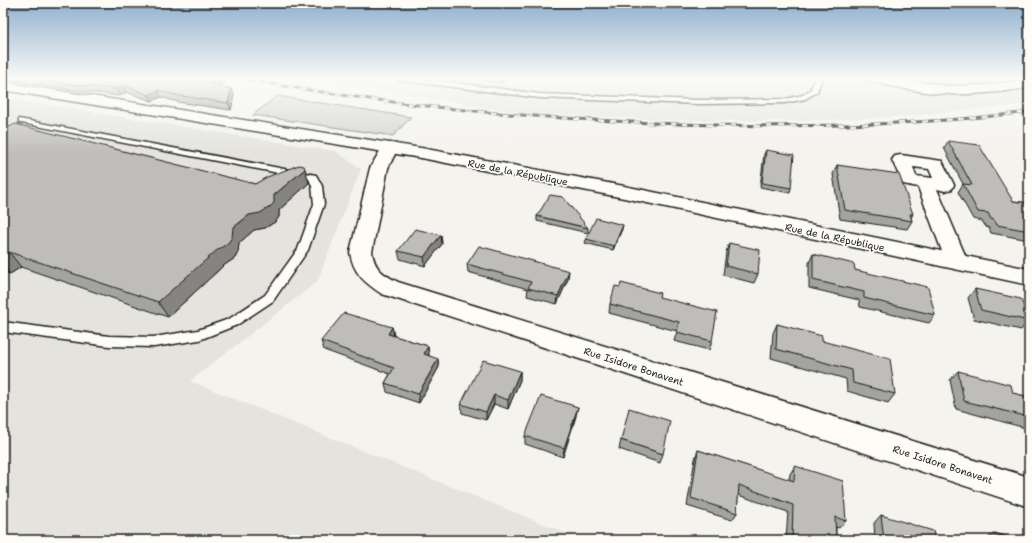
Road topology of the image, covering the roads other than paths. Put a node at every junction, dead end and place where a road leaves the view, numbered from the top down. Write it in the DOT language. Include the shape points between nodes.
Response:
graph roads {
  1 [pos="111,103"];
  2 [pos="22,121"];
  3 [pos="390,148"];
  4 [pos="925,182"];
  5 [pos="957,262"];
  6 [pos="1029,277"];
  7 [pos="3,327"];
  8 [pos="1029,492"];
  1 -- 3 [label="street, Rue de la République"];
  2 -- 7 [label="lane" via="314,177 319,204 303,250 269,298 233,322 199,335 154,342 109,341"];
  3 -- 5 [label="street, Rue de la République" via="624,192"];
  3 -- 8 [label="street, Rue Isidore Bonavent" via="379,168 361,252 362,262 371,276 390,288"];
  4 -- 5 [label="street"];
  5 -- 6 [label="street, Rue de la République"];
}
